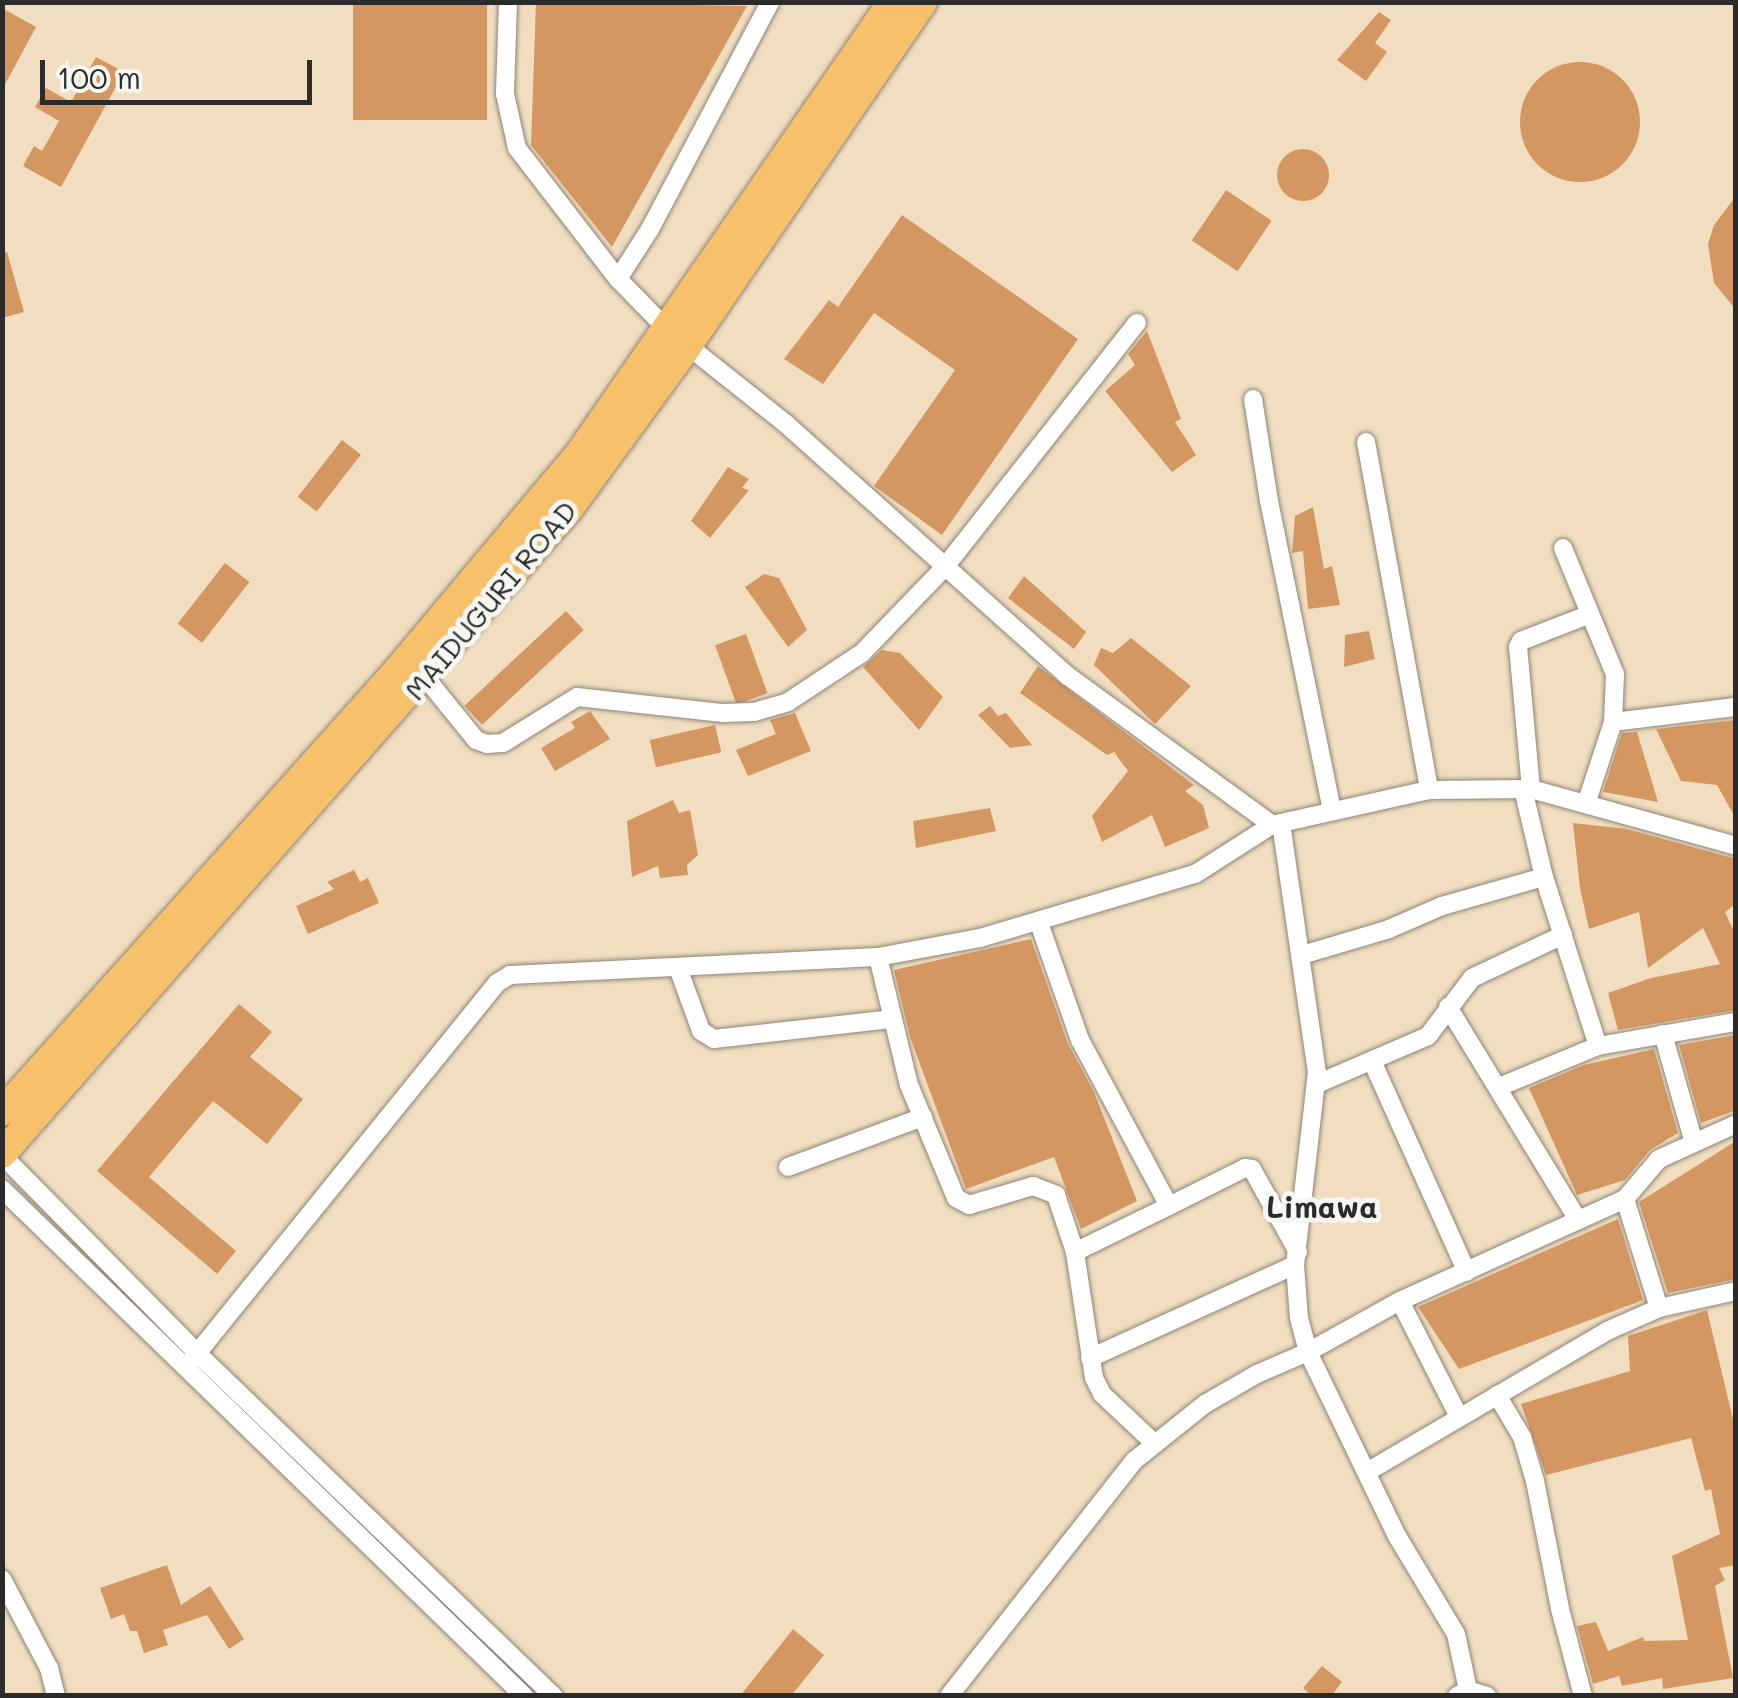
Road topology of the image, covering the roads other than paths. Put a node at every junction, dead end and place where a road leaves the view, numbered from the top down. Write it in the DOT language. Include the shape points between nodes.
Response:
graph roads {
  1 [pos="508,2"];
  2 [pos="770,2"];
  3 [pos="892,2"];
  4 [pos="922,2"];
  5 [pos="618,279"];
  6 [pos="1137,322"];
  7 [pos="678,338"];
  8 [pos="1253,398"];
  9 [pos="1366,442"];
  10 [pos="1563,548"];
  11 [pos="944,568"];
  12 [pos="1588,615"];
  13 [pos="425,678"];
  14 [pos="1736,707"];
  15 [pos="1613,722"];
  16 [pos="1527,789"];
  17 [pos="1429,790"];
  18 [pos="1586,804"];
  19 [pos="1332,810"];
  20 [pos="1276,824"];
  21 [pos="1736,846"];
  22 [pos="1544,877"];
  23 [pos="1038,923"];
  24 [pos="1563,935"];
  25 [pos="1302,956"];
  26 [pos="878,957"];
  27 [pos="678,968"];
  28 [pos="1448,1008"];
  29 [pos="891,1019"];
  30 [pos="1736,1022"];
  31 [pos="1663,1034"];
  32 [pos="1598,1046"];
  33 [pos="1372,1061"];
  34 [pos="1317,1084"];
  35 [pos="1499,1087"];
  36 [pos="2,1112"];
  37 [pos="923,1116"];
  38 [pos="1736,1124"];
  39 [pos="1694,1143"];
  40 [pos="2,1154"];
  41 [pos="788,1168"];
  42 [pos="2,1189"];
  43 [pos="1625,1198"];
  44 [pos="1170,1206"];
  45 [pos="1578,1220"];
  46 [pos="1075,1252"];
  47 [pos="1296,1259"];
  48 [pos="1467,1272"];
  49 [pos="1736,1291"];
  50 [pos="1400,1301"];
  51 [pos="1660,1308"];
  52 [pos="1308,1352"];
  53 [pos="1090,1358"];
  54 [pos="192,1360"];
  55 [pos="1498,1395"];
  56 [pos="1459,1418"];
  57 [pos="1154,1444"];
  58 [pos="1367,1472"];
  59 [pos="2,1579"];
  60 [pos="1463,1693"];
  61 [pos="56,1696"];
  62 [pos="524,1696"];
  63 [pos="554,1696"];
  64 [pos="948,1696"];
  65 [pos="1487,1696"];
  66 [pos="1583,1696"];
  1 -- 5 [label="street" via="505,94 517,148"];
  2 -- 5 [label="street"];
  3 -- 7 [label="highway, MAIDUGURI ROAD"];
  4 -- 7 [label="highway, MAIDUGURI ROAD"];
  5 -- 7 [label="street"];
  6 -- 11 [label="street"];
  7 -- 11 [label="street" via="800,436"];
  7 -- 13 [label="highway, MAIDUGURI ROAD" via="569,509"];
  7 -- 36 [label="highway, MAIDUGURI ROAD" via="498,552"];
  8 -- 19 [label="street"];
  9 -- 17 [label="street"];
  10 -- 12 [label="street"];
  11 -- 13 [label="street" via="862,653 788,702 754,712 576,697 504,742 481,743"];
  11 -- 20 [label="street" via="1068,676"];
  12 -- 15 [label="street" via="1615,674"];
  12 -- 16 [label="street" via="1518,647"];
  13 -- 40 [label="highway, MAIDUGURI ROAD"];
  14 -- 15 [label="street"];
  15 -- 18 [label="street"];
  16 -- 17 [label="street"];
  16 -- 18 [label="street"];
  16 -- 22 [label="street"];
  17 -- 19 [label="street"];
  18 -- 21 [label="street"];
  19 -- 20 [label="street"];
  20 -- 23 [label="street" via="1195,874"];
  20 -- 25 [label="street"];
  22 -- 24 [label="street"];
  22 -- 25 [label="street"];
  23 -- 26 [label="street"];
  23 -- 44 [label="street" via="1080,1040"];
  24 -- 28 [label="street" via="1472,978"];
  24 -- 32 [label="street"];
  25 -- 34 [label="street"];
  26 -- 27 [label="street"];
  26 -- 29 [label="street"];
  27 -- 29 [label="street" via="702,1031 714,1039"];
  27 -- 54 [label="street" via="530,973 496,982"];
  28 -- 33 [label="street" via="1428,1036"];
  28 -- 35 [label="street"];
  29 -- 37 [label="street"];
  30 -- 31 [label="street"];
  31 -- 32 [label="street"];
  31 -- 39 [label="street"];
  32 -- 35 [label="street"];
  33 -- 34 [label="street"];
  33 -- 48 [label="street"];
  34 -- 47 [label="street"];
  35 -- 45 [label="street"];
  37 -- 41 [label="street"];
  37 -- 46 [label="street" via="959,1202 1045,1188 1056,1195"];
  38 -- 39 [label="street"];
  39 -- 43 [label="street" via="1659,1159"];
  40 -- 54 [label="street"];
  42 -- 54 [label="street"];
  43 -- 45 [label="street"];
  43 -- 51 [label="street"];
  44 -- 46 [label="street"];
  44 -- 47 [label="street" via="1252,1168"];
  45 -- 48 [label="street"];
  46 -- 53 [label="street"];
  47 -- 52 [label="street" via="1298,1318"];
  47 -- 53 [label="street"];
  48 -- 50 [label="street"];
  49 -- 51 [label="street"];
  50 -- 52 [label="street"];
  50 -- 56 [label="street"];
  51 -- 55 [label="street"];
  52 -- 57 [label="street" via="1205,1404"];
  52 -- 58 [label="street"];
  53 -- 57 [label="street" via="1102,1394"];
  54 -- 62 [label="street"];
  54 -- 63 [label="street"];
  55 -- 56 [label="street"];
  55 -- 66 [label="street" via="1517,1426 1535,1481"];
  56 -- 58 [label="street"];
  57 -- 64 [label="street"];
  58 -- 60 [label="street" via="1415,1571 1456,1634"];
  59 -- 61 [label="street" via="50,1668"];
  60 -- 65 [label="street"];
}
